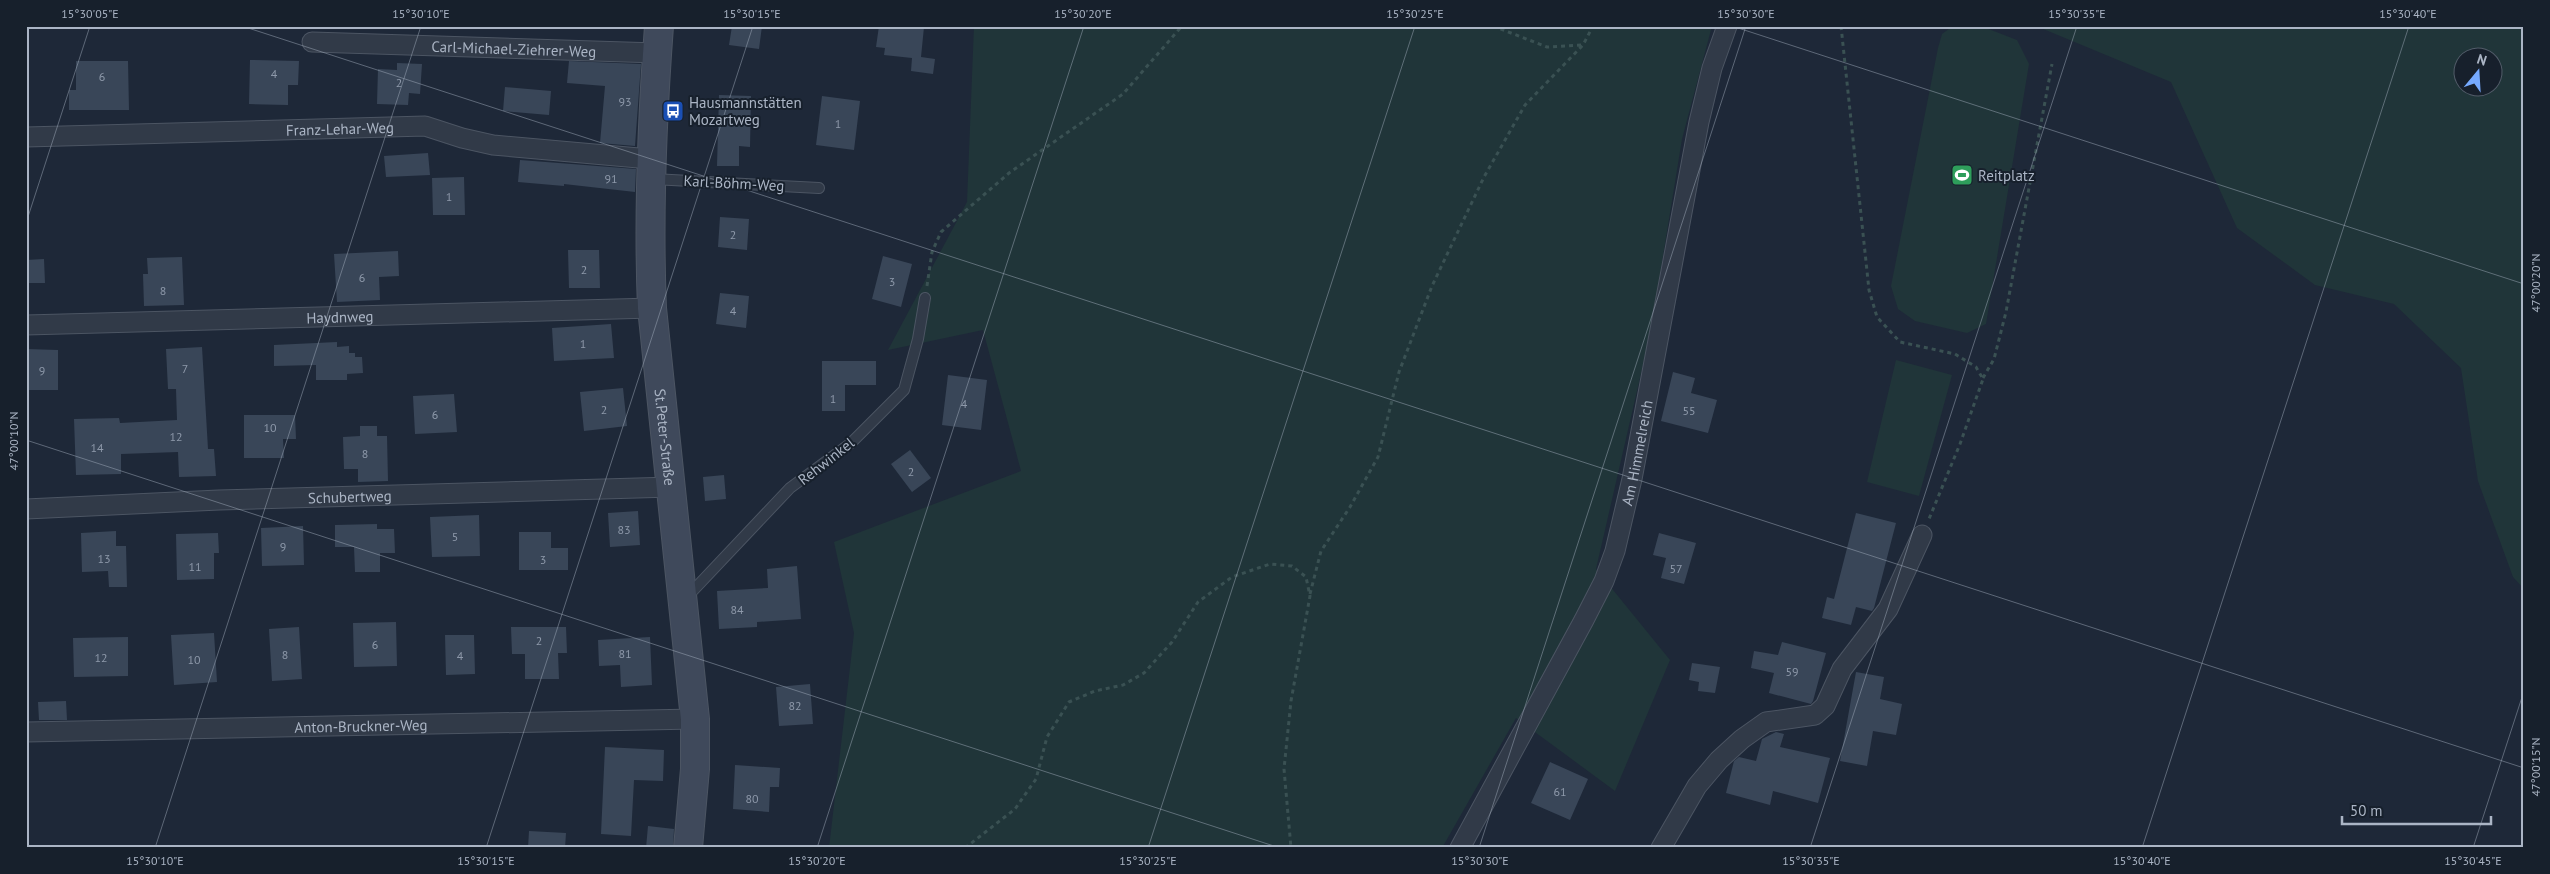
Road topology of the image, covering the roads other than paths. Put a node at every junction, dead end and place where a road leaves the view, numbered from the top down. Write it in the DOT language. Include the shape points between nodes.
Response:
graph roads {
  1 [pos="660,26"];
  2 [pos="1727,26"];
  3 [pos="312,42"];
  4 [pos="657,53"];
  5 [pos="26,137"];
  6 [pos="650,169"];
  7 [pos="819,188"];
  8 [pos="925,298"];
  9 [pos="652,308"];
  10 [pos="26,325"];
  11 [pos="672,488"];
  12 [pos="26,509"];
  13 [pos="1922,534"];
  14 [pos="684,600"];
  15 [pos="695,719"];
  16 [pos="26,732"];
  17 [pos="688,848"];
  18 [pos="1460,848"];
  19 [pos="1660,848"];
  1 -- 4 [label="main road, St.Peter-Straße"];
  2 -- 18 [label="street, Am Himmelreich" via="1712,68 1699,122 1632,479 1615,551 1588,612"];
  3 -- 4 [label="street, Carl-Michael-Ziehrer-Weg"];
  4 -- 6 [label="main road, St.Peter-Straße"];
  5 -- 6 [label="street, Franz-Lehar-Weg" via="426,126 492,145"];
  6 -- 7 [label="lane, Karl-Böhm-Weg"];
  6 -- 9 [label="main road, St.Peter-Straße"];
  8 -- 14 [label="lane, Rehwinkel" via="904,390 851,443 790,488"];
  9 -- 10 [label="street, Haydnweg"];
  9 -- 11 [label="main road, St.Peter-Straße"];
  11 -- 12 [label="street, Schubertweg" via="219,500"];
  11 -- 14 [label="main road, St.Peter-Straße"];
  13 -- 19 [label="street" via="1888,609 1842,669 1825,706 1815,715 1766,722 1742,739 1697,786"];
  14 -- 15 [label="main road, St.Peter-Straße"];
  15 -- 16 [label="street, Anton-Bruckner-Weg"];
  15 -- 17 [label="main road, St.Peter-Straße" via="695,769"];
}
